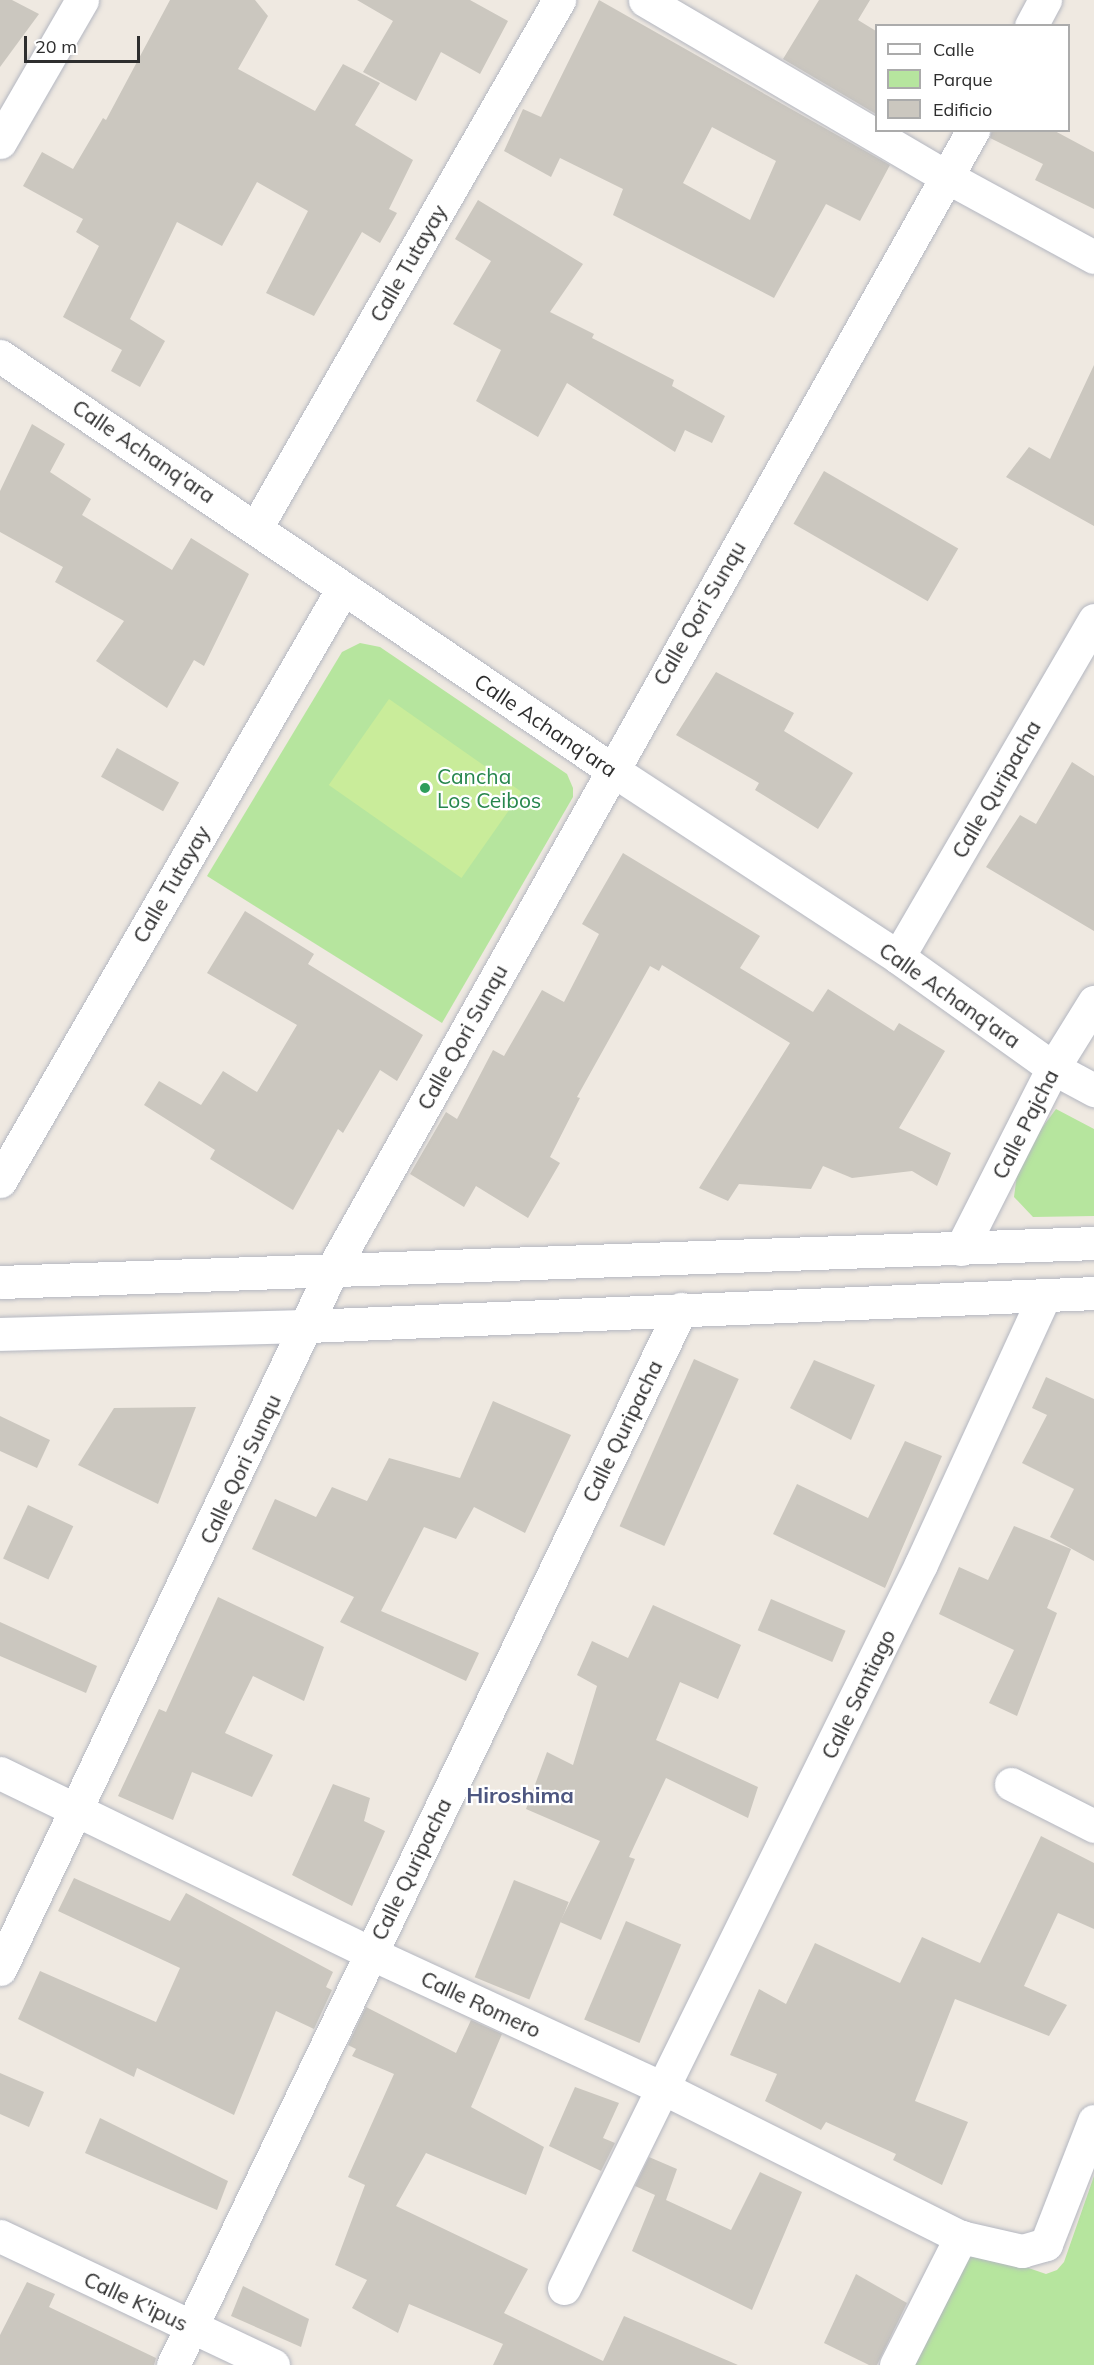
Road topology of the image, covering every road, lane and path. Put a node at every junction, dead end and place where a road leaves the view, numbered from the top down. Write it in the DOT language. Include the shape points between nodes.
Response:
graph roads {
  1 [pos="82,0"];
  2 [pos="559,0"];
  3 [pos="645,0"];
  4 [pos="1045,0"];
  5 [pos="1031,24"];
  6 [pos="971,132"];
  7 [pos="0,142"];
  8 [pos="947,177"];
  9 [pos="1094,257"];
  10 [pos="0,356"];
  11 [pos="256,526"];
  12 [pos="343,588"];
  13 [pos="1094,620"];
  14 [pos="611,769"];
  15 [pos="898,957"];
  16 [pos="1094,1002"];
  17 [pos="1053,1068"];
  18 [pos="1094,1090"];
  19 [pos="0,1181"];
  20 [pos="1094,1243"];
  21 [pos="961,1249"];
  22 [pos="332,1270"];
  23 [pos="0,1282"];
  24 [pos="1094,1293"];
  25 [pos="1044,1296"];
  26 [pos="681,1309"];
  27 [pos="308,1326"];
  28 [pos="0,1334"];
  29 [pos="0,1773"];
  30 [pos="1011,1784"];
  31 [pos="79,1809"];
  32 [pos="1094,1826"];
  33 [pos="370,1953"];
  34 [pos="0,1969"];
  35 [pos="665,2089"];
  36 [pos="1094,2121"];
  37 [pos="0,2236"];
  38 [pos="961,2236"];
  39 [pos="564,2288"];
  40 [pos="191,2327"];
  41 [pos="173,2365"];
  42 [pos="273,2365"];
  43 [pos="896,2365"];
  1 -- 7 [label="street"];
  2 -- 11 [label="street, Calle Tutayay"];
  3 -- 8 [label="street"];
  4 -- 5 [label="street"];
  6 -- 8 [label="street, Calle Qori Sunqu"];
  8 -- 9 [label="street"];
  8 -- 14 [label="street, Calle Qori Sunqu"];
  10 -- 11 [label="street, Calle Achanq'ara"];
  11 -- 12 [label="street, Calle Achanq'ara"];
  12 -- 14 [label="street, Calle Achanq'ara"];
  12 -- 19 [label="street, Calle Tutayay"];
  13 -- 15 [label="street, Calle Quripacha"];
  14 -- 15 [label="street, Calle Achanq'ara"];
  14 -- 22 [label="street, Calle Qori Sunqu"];
  15 -- 17 [label="street, Calle Achanq'ara"];
  16 -- 17 [label="street, Calle Pajcha"];
  17 -- 18 [label="street, Calle Achanq'ara"];
  17 -- 21 [label="street, Calle Pajcha"];
  20 -- 21 [label="street"];
  21 -- 22 [label="street"];
  22 -- 23 [label="street"];
  22 -- 27 [label="street, Calle Qori Sunqu"];
  24 -- 25 [label="street"];
  25 -- 26 [label="street"];
  25 -- 35 [label="street, Calle Santiago" via="921,1564"];
  26 -- 27 [label="street"];
  26 -- 33 [label="street, Calle Quripacha"];
  27 -- 28 [label="street"];
  27 -- 31 [label="street, Calle Qori Sunqu"];
  29 -- 31 [label="street, Calle Romero"];
  30 -- 32 [label="street"];
  31 -- 33 [label="street, Calle Romero"];
  31 -- 34 [label="street, Calle Qori Sunqu"];
  33 -- 35 [label="street, Calle Romero"];
  33 -- 40 [label="street, Calle Quripacha"];
  35 -- 38 [label="street, Calle Romero"];
  35 -- 39 [label="street, Calle Santiago"];
  36 -- 38 [label="street, Calle Romero" via="1046,2244 1022,2251"];
  37 -- 40 [label="street, Calle K'ipus"];
  38 -- 43 [label="street"];
  40 -- 41 [label="street, Calle Quripacha"];
  40 -- 42 [label="street, Calle K'ipus"];
}
